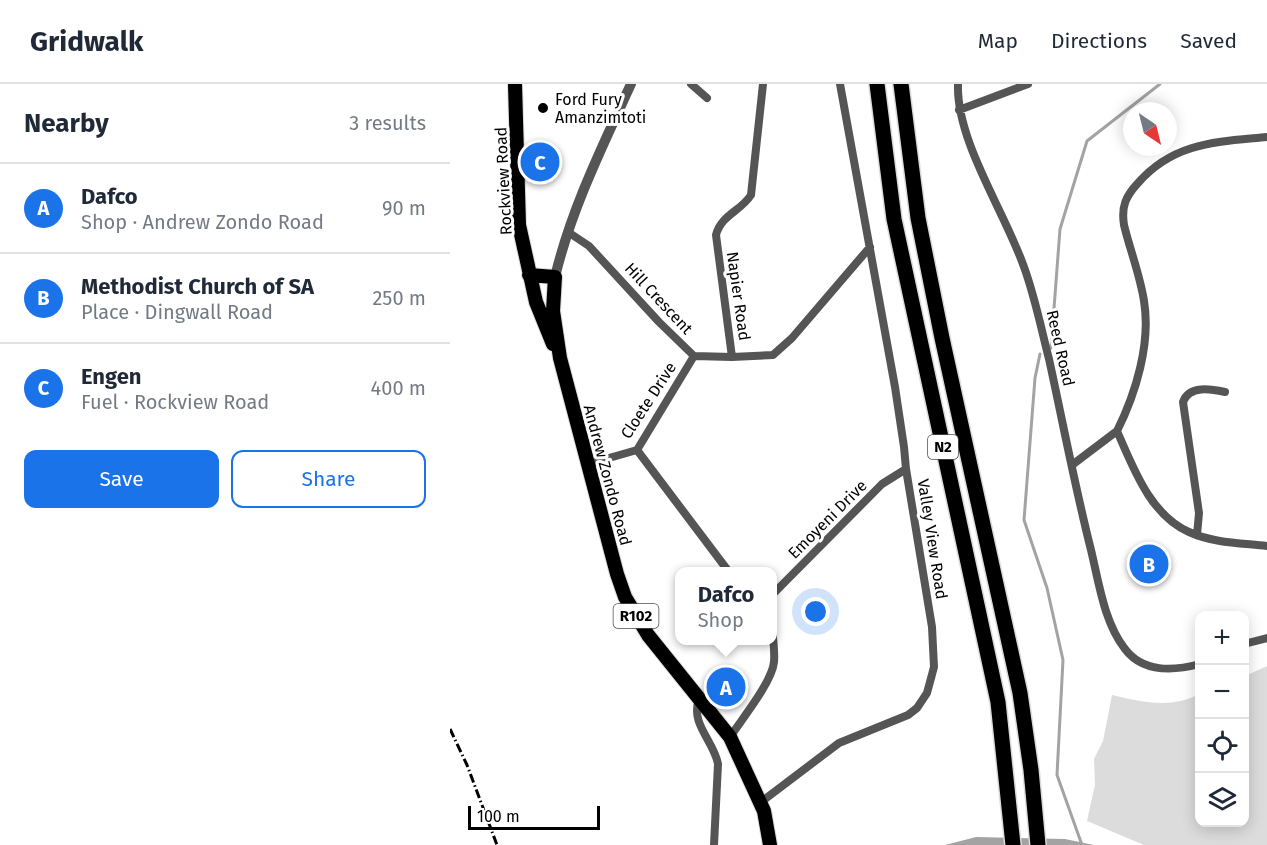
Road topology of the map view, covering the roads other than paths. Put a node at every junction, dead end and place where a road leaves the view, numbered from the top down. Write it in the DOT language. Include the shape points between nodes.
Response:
graph roads {
  1 [pos="515,84"];
  2 [pos="631,84"];
  3 [pos="692,84"];
  4 [pos="763,84"];
  5 [pos="840,84"];
  6 [pos="877,84"];
  7 [pos="901,84"];
  8 [pos="958,84"];
  9 [pos="1028,84"];
  10 [pos="707,98"];
  11 [pos="959,110"];
  12 [pos="1267,137"];
  13 [pos="568,232"];
  14 [pos="870,248"];
  15 [pos="529,276"];
  16 [pos="555,277"];
  17 [pos="694,356"];
  18 [pos="732,357"];
  19 [pos="560,358"];
  20 [pos="1225,392"];
  21 [pos="1118,431"];
  22 [pos="637,450"];
  23 [pos="588,464"];
  24 [pos="1072,465"];
  25 [pos="906,469"];
  26 [pos="1197,535"];
  27 [pos="1267,546"];
  28 [pos="725,567"];
  29 [pos="777,590"];
  30 [pos="1267,638"];
  31 [pos="1249,643"];
  32 [pos="773,645"];
  33 [pos="1195,664"];
  34 [pos="699,700"];
  35 [pos="730,737"];
  36 [pos="761,802"];
  37 [pos="714,845"];
  38 [pos="770,845"];
  39 [pos="1013,845"];
  40 [pos="1038,845"];
  1 -- 15 [label="main road, Rockview Road" via="518,214"];
  2 -- 13 [label="street, Andrew Zondo Road"];
  3 -- 10 [label="street"];
  4 -- 18 [label="street, Napier Road" via="748,200 725,218 716,235"];
  5 -- 14 [label="street, Valley View Road"];
  6 -- 39 [label="highway, N2" via="894,219 998,702"];
  7 -- 40 [label="highway, N2" via="918,218 1020,693"];
  8 -- 11 [label="street, Reed Road"];
  9 -- 11 [label="street"];
  11 -- 24 [label="street, Reed Road" via="973,153 1025,268"];
  12 -- 21 [label="street" via="1206,144 1174,154 1150,171 1124,203 1124,225 1144,299 1146,331 1131,398"];
  13 -- 16 [label="street, Andrew Zondo Road"];
  13 -- 17 [label="street, Hill Crescent" via="589,246"];
  14 -- 18 [label="street, Hill Crescent" via="778,352"];
  14 -- 25 [label="street, Valley View Road"];
  15 -- 16 [label="main road"];
  15 -- 19 [label="main road, Rockview Road" via="540,315"];
  16 -- 19 [label="main road, Andrew Zondo Road" via="553,311"];
  17 -- 18 [label="street, Hill Crescent"];
  17 -- 22 [label="street, Cloete Drive"];
  19 -- 23 [label="main road, Andrew Zondo Road / R102"];
  20 -- 26 [label="street" via="1194,391 1183,402 1199,513"];
  21 -- 24 [label="street"];
  21 -- 26 [label="street" via="1147,492 1173,522"];
  22 -- 23 [label="street, Cloete Drive"];
  22 -- 28 [label="street"];
  23 -- 34 [label="main road, Andrew Zondo Road / R102" via="625,597 648,635"];
  24 -- 33 [label="street, Reed Road" via="1099,582 1113,628 1126,650 1142,664 1170,669"];
  25 -- 29 [label="street, Emoyeni Drive" via="882,484"];
  25 -- 36 [label="street, Valley View Road" via="932,627 934,667 927,693 908,715 839,743"];
  26 -- 27 [label="street"];
  30 -- 31 [label="street"];
  32 -- 35 [label="street" via="774,664 768,680"];
  34 -- 35 [label="main road, Andrew Zondo Road / R102"];
  34 -- 37 [label="street" via="696,714 718,764"];
  35 -- 36 [label="main road, Andrew Zondo Road / R102"];
  36 -- 38 [label="main road, Andrew Zondo Road / R102"];
}
